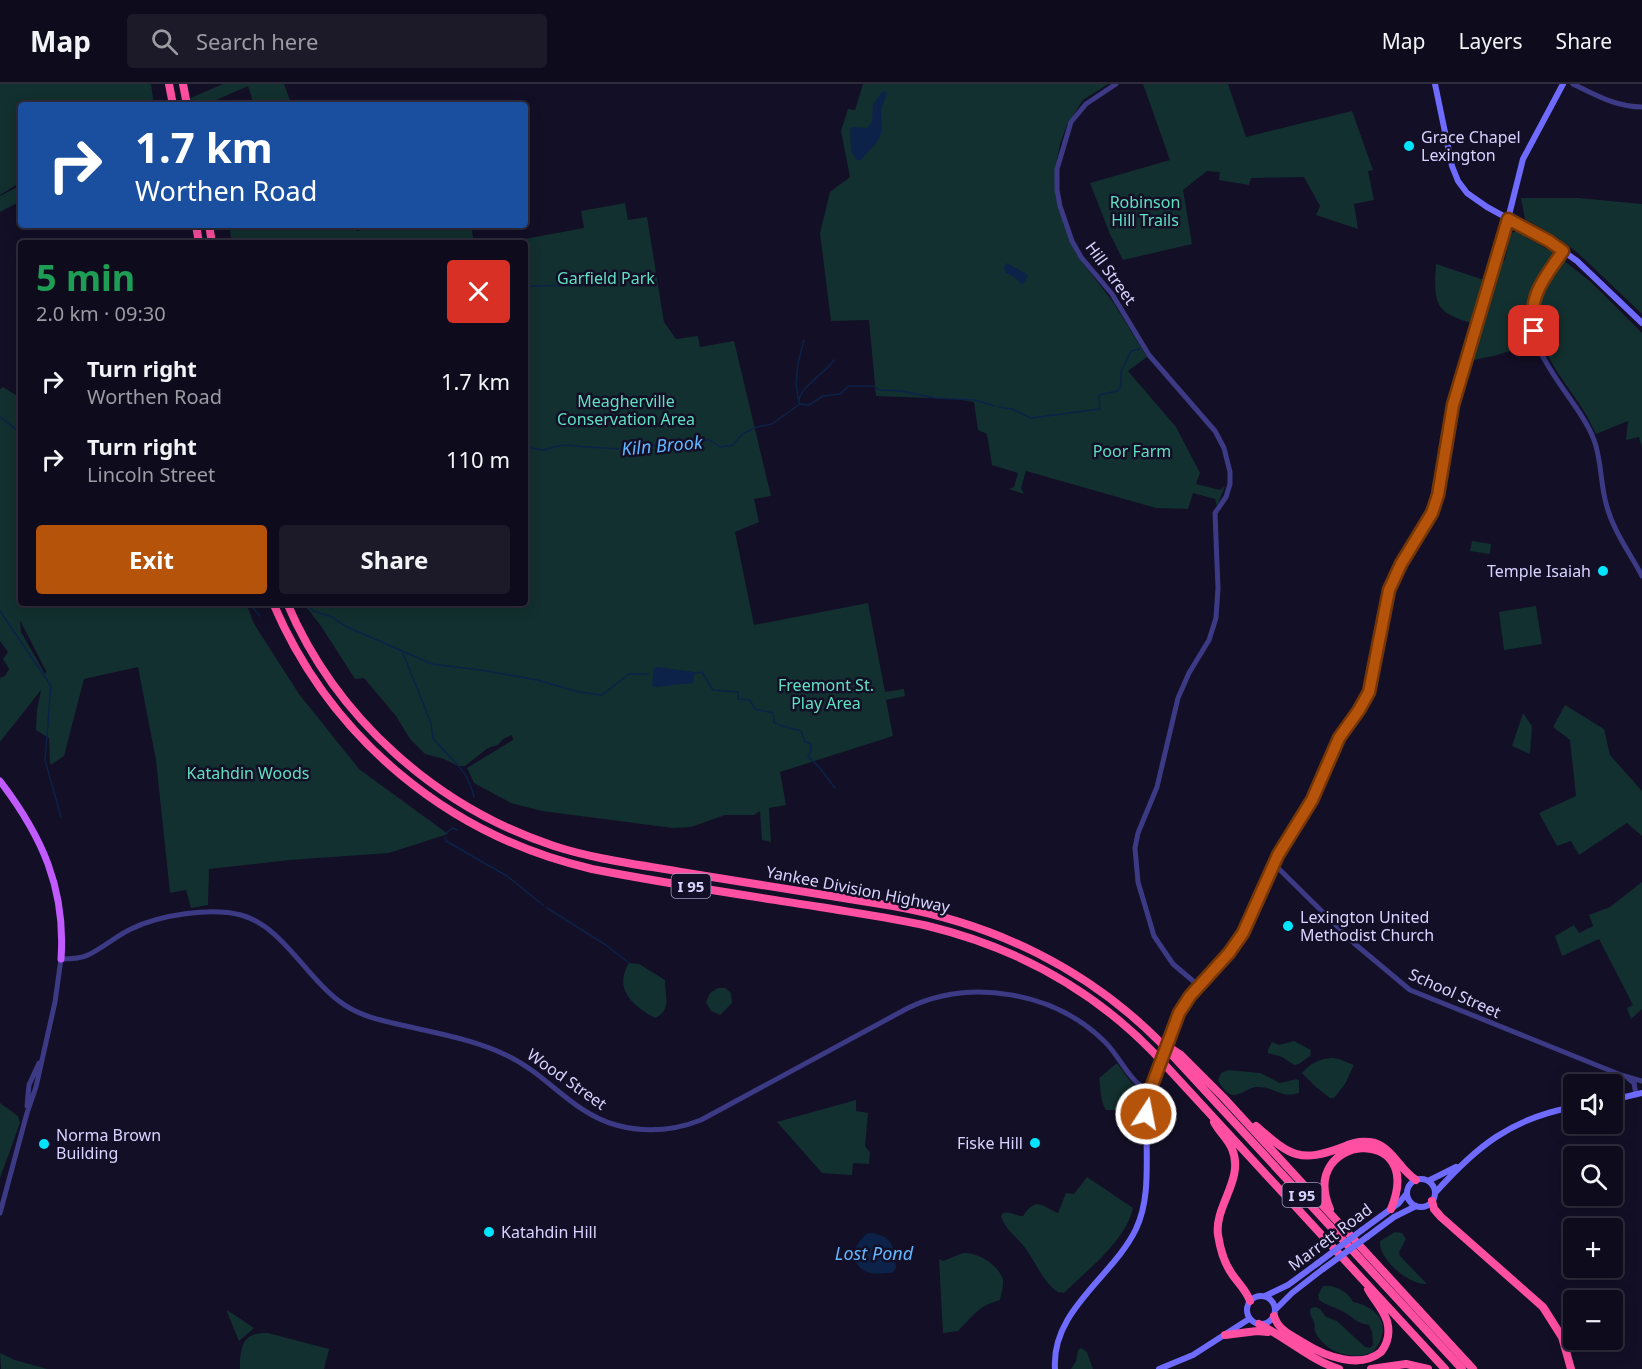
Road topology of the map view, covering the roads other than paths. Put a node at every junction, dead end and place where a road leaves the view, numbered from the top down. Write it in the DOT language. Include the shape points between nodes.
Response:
graph roads {
  1 [pos="169,84"];
  2 [pos="184,84"];
  3 [pos="1116,84"];
  4 [pos="1435,84"];
  5 [pos="1563,84"];
  6 [pos="1573,84"];
  7 [pos="172,102"];
  8 [pos="187,102"];
  9 [pos="1642,107"];
  10 [pos="1508,219"];
  11 [pos="1563,251"];
  12 [pos="1642,323"];
  13 [pos="1642,576"];
  14 [pos="274,606"];
  15 [pos="288,606"];
  16 [pos="0,781"];
  17 [pos="1274,864"];
  18 [pos="61,959"];
  19 [pos="1199,986"];
  20 [pos="1159,1040"];
  21 [pos="43,1054"];
  22 [pos="1627,1077"];
  23 [pos="1635,1080"];
  24 [pos="1642,1081"];
  25 [pos="1150,1092"];
  26 [pos="1640,1093"];
  27 [pos="1623,1097"];
  28 [pos="1234,1109"];
  29 [pos="1563,1109"];
  30 [pos="1207,1111"];
  31 [pos="27,1113"];
  32 [pos="1459,1166"];
  33 [pos="1416,1180"];
  34 [pos="1428,1181"];
  35 [pos="1407,1193"];
  36 [pos="1433,1197"];
  37 [pos="1416,1206"];
  38 [pos="1391,1209"];
  39 [pos="0,1213"];
  40 [pos="1333,1216"];
  41 [pos="1363,1280"];
  42 [pos="1265,1296"];
  43 [pos="1250,1301"];
  44 [pos="1274,1313"];
  45 [pos="1249,1318"];
  46 [pos="1259,1324"];
  47 [pos="1225,1335"];
  48 [pos="1280,1335"];
  49 [pos="1055,1369"];
  50 [pos="1159,1369"];
  51 [pos="1339,1369"];
  52 [pos="1371,1369"];
  53 [pos="1428,1369"];
  54 [pos="1445,1369"];
  55 [pos="1462,1369"];
  56 [pos="1473,1369"];
  57 [pos="1571,1369"];
  1 -- 7 [label="highway"];
  2 -- 8 [label="highway"];
  3 -- 19 [label="street, Hill Street" via="1086,104 1071,122 1058,169 1058,196 1081,257 1112,294 1149,355 1209,422 1227,456 1230,478 1223,505 1215,513 1216,618 1209,640 1178,698 1160,777 1138,833 1136,849 1138,882 1154,936 1173,964"];
  4 -- 10 [label="main road" via="1448,153 1458,181 1475,200"];
  5 -- 10 [label="main road" via="1523,159"];
  6 -- 9 [label="street" via="1612,103"];
  10 -- 11 [label="main road"];
  10 -- 17 [label="main road" via="1453,405 1438,495 1389,590 1369,692 1339,738 1312,800"];
  11 -- 12 [label="main road"];
  11 -- 13 [label="street" via="1534,299 1535,339 1591,431 1598,449 1607,508"];
  14 -- 30 [label="highway, Yankee Division Highway / I 95" via="314,680 360,738 408,782 483,831 573,864 906,922 993,946 1054,975 1104,1008 1144,1042"];
  15 -- 20 [label="highway, Yankee Division Highway / I 95" via="331,683 370,729 430,782 490,819 554,846 594,856 908,909 967,924 1025,946 1078,975"];
  16 -- 18 [label="main road" via="37,835 51,869 63,935"];
  17 -- 19 [label="main road" via="1243,933"];
  17 -- 22 [label="street, School Street" via="1354,944 1410,990"];
  18 -- 21 [label="street"];
  18 -- 25 [label="street, Wood Street" via="88,955 133,928 159,921 204,911 241,915 269,931 334,997 350,1008 501,1052 590,1114 632,1129 658,1130 701,1120 915,1005 943,995 969,992 1015,997 1068,1014 1103,1040 1136,1082"];
  19 -- 25 [label="main road, bridge" via="1170,1033"];
  20 -- 28 [label="highway" via="1181,1055"];
  20 -- 55 [label="highway, Yankee Division Highway / I 95"];
  21 -- 31 [label="street"];
  21 -- 31 [label="street" via="29,1085"];
  22 -- 23 [label="street, School Street"];
  22 -- 26 [label="street"];
  23 -- 24 [label="street, School Street"];
  23 -- 26 [label="street"];
  25 -- 49 [label="main road" via="1145,1127 1146,1189 1140,1217 1127,1244 1065,1322 1056,1344"];
  26 -- 27 [label="main road"];
  28 -- 33 [label="highway" via="1289,1152 1317,1156 1356,1142 1373,1143 1389,1151"];
  28 -- 40 [label="highway"];
  29 -- 32 [label="main road" via="1521,1122"];
  30 -- 41 [label="highway, Yankee Division Highway / I 95"];
  30 -- 43 [label="highway" via="1230,1145 1234,1159 1233,1176 1218,1221 1218,1238 1227,1265"];
  31 -- 39 [label="street"];
  32 -- 34 [label="main road"];
  32 -- 36 [label="main road"];
  33 -- 34 [label="main road"];
  33 -- 35 [label="main road"];
  34 -- 36 [label="main road" via="1433,1186"];
  35 -- 37 [label="main road"];
  35 -- 38 [label="main road, Marrett Road"];
  36 -- 37 [label="main road" via="1426,1206"];
  36 -- 57 [label="highway" via="1434,1209 1441,1217 1543,1307 1562,1337"];
  37 -- 44 [label="main road, Marrett Road, bridge" via="1394,1217 1323,1269"];
  38 -- 40 [label="highway" via="1398,1187 1394,1167 1380,1152 1361,1147 1342,1155 1328,1172 1325,1195"];
  38 -- 42 [label="main road, Marrett Road, bridge" via="1288,1285"];
  40 -- 56 [label="highway"];
  41 -- 44 [label="highway" via="1383,1312 1388,1329 1384,1347 1367,1363 1348,1365 1328,1359 1281,1329"];
  41 -- 54 [label="highway, Yankee Division Highway / I 95"];
  42 -- 43 [label="main road"];
  42 -- 44 [label="main road" via="1272,1301"];
  43 -- 45 [label="main road"];
  44 -- 46 [label="main road" via="1267,1323"];
  45 -- 46 [label="main road"];
  45 -- 47 [label="main road"];
  46 -- 48 [label="highway"];
  47 -- 48 [label="highway" via="1260,1331"];
  47 -- 50 [label="main road" via="1193,1355"];
  48 -- 51 [label="highway"];
  52 -- 53 [label="highway" via="1406,1364"];
}
